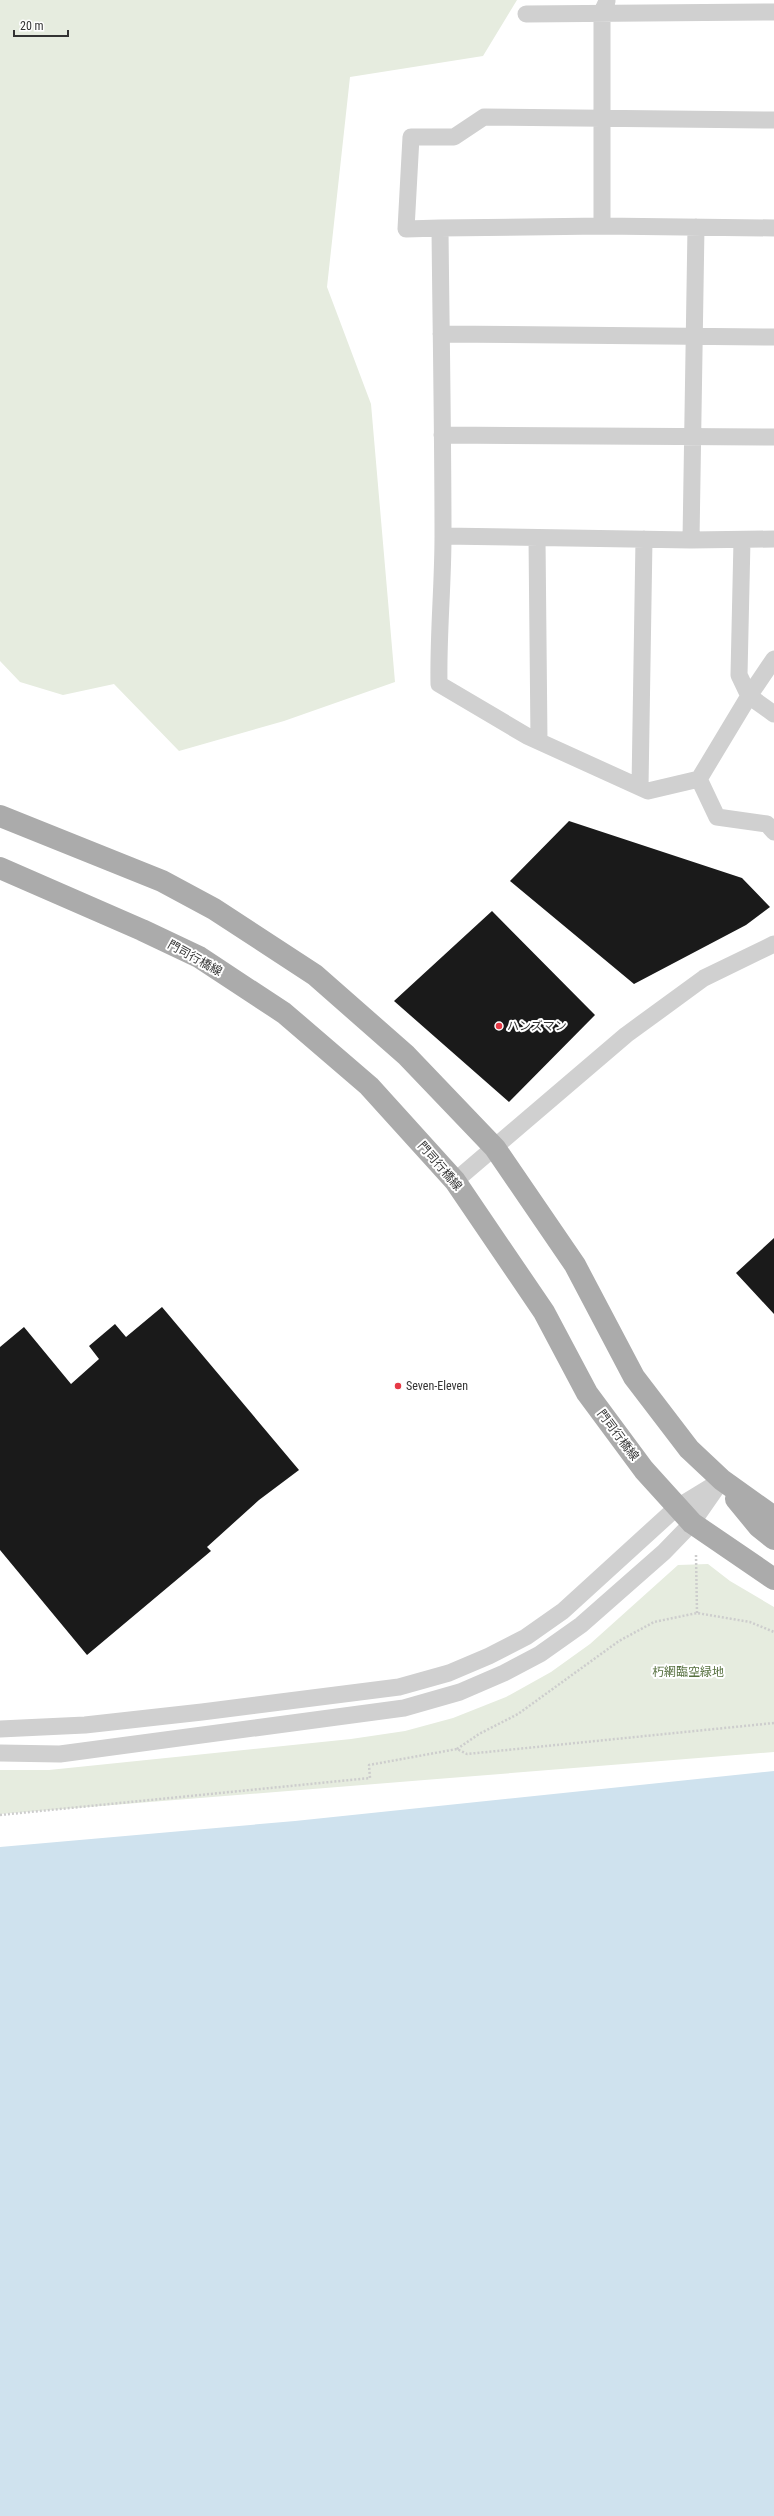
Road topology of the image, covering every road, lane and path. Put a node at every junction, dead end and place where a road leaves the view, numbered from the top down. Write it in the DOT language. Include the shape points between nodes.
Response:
graph roads {
  1 [pos="605,6"];
  2 [pos="774,12"];
  3 [pos="526,14"];
  4 [pos="602,119"];
  5 [pos="774,120"];
  6 [pos="602,226"];
  7 [pos="696,227"];
  8 [pos="440,228"];
  9 [pos="774,228"];
  10 [pos="441,334"];
  11 [pos="694,337"];
  12 [pos="774,337"];
  13 [pos="442,435"];
  14 [pos="774,437"];
  15 [pos="693,438"];
  16 [pos="443,536"];
  17 [pos="537,538"];
  18 [pos="644,539"];
  19 [pos="774,539"];
  20 [pos="691,540"];
  21 [pos="742,540"];
  22 [pos="774,659"];
  23 [pos="749,696"];
  24 [pos="774,714"];
  25 [pos="539,741"];
  26 [pos="699,779"];
  27 [pos="640,787"];
  28 [pos="0,816"];
  29 [pos="774,832"];
  30 [pos="0,868"];
  31 [pos="774,944"];
  32 [pos="495,1148"];
  33 [pos="455,1181"];
  34 [pos="722,1480"];
  35 [pos="676,1508"];
  36 [pos="774,1517"];
  37 [pos="692,1523"];
  38 [pos="774,1538"];
  39 [pos="696,1555"];
  40 [pos="774,1579"];
  41 [pos="696,1613"];
  42 [pos="774,1632"];
  43 [pos="774,1723"];
  44 [pos="0,1729"];
  45 [pos="457,1749"];
  46 [pos="0,1753"];
  47 [pos="0,1815"];
  1 -- 2 [label="street"];
  1 -- 3 [label="street"];
  1 -- 4 [label="street"];
  4 -- 5 [label="street"];
  4 -- 6 [label="street"];
  4 -- 8 [label="street" via="484,117 454,136 411,137 406,229"];
  6 -- 7 [label="street"];
  6 -- 8 [label="street"];
  7 -- 9 [label="street"];
  7 -- 11 [label="street"];
  8 -- 10 [label="street"];
  10 -- 11 [label="street"];
  10 -- 13 [label="street"];
  11 -- 12 [label="street"];
  11 -- 15 [label="street"];
  13 -- 15 [label="street"];
  13 -- 16 [label="street"];
  14 -- 15 [label="street"];
  15 -- 20 [label="street"];
  16 -- 17 [label="street"];
  16 -- 25 [label="street" via="440,684"];
  17 -- 18 [label="street"];
  17 -- 25 [label="street"];
  18 -- 20 [label="street"];
  18 -- 27 [label="street"];
  19 -- 21 [label="street"];
  20 -- 21 [label="street"];
  21 -- 23 [label="street" via="739,675"];
  22 -- 23 [label="street"];
  23 -- 24 [label="street"];
  23 -- 26 [label="street"];
  25 -- 27 [label="street"];
  26 -- 27 [label="street" via="648,791"];
  26 -- 29 [label="street" via="717,817 767,824"];
  28 -- 32 [label="main road" via="162,881 214,909 310,972 406,1055"];
  30 -- 33 [label="main road, 門司行橋線" via="142,930 199,958 284,1013 370,1086"];
  31 -- 32 [label="street" via="698,982 626,1035"];
  32 -- 33 [label="street"];
  32 -- 34 [label="main road" via="575,1264 634,1377 689,1449"];
  33 -- 35 [label="main road, 門司行橋線" via="544,1312 586,1393"];
  34 -- 35 [label="street"];
  34 -- 36 [label="main road"];
  34 -- 37 [label="street"];
  34 -- 38 [label="main road" via="750,1518"];
  35 -- 37 [label="main road, 門司行橋線"];
  35 -- 44 [label="street" via="563,1610 526,1637 449,1673 399,1687 226,1709 85,1725"];
  37 -- 40 [label="main road, 門司行橋線"];
  37 -- 46 [label="street" via="664,1552 581,1625 540,1654 504,1674 460,1692 404,1708 47,1756"];
  39 -- 41 [label="path"];
  41 -- 42 [label="path" via="750,1622"];
  41 -- 45 [label="path" via="654,1622 619,1641 518,1714 479,1734"];
  43 -- 45 [label="path" via="467,1754"];
  45 -- 47 [label="path" via="369,1765 370,1778"];
}
